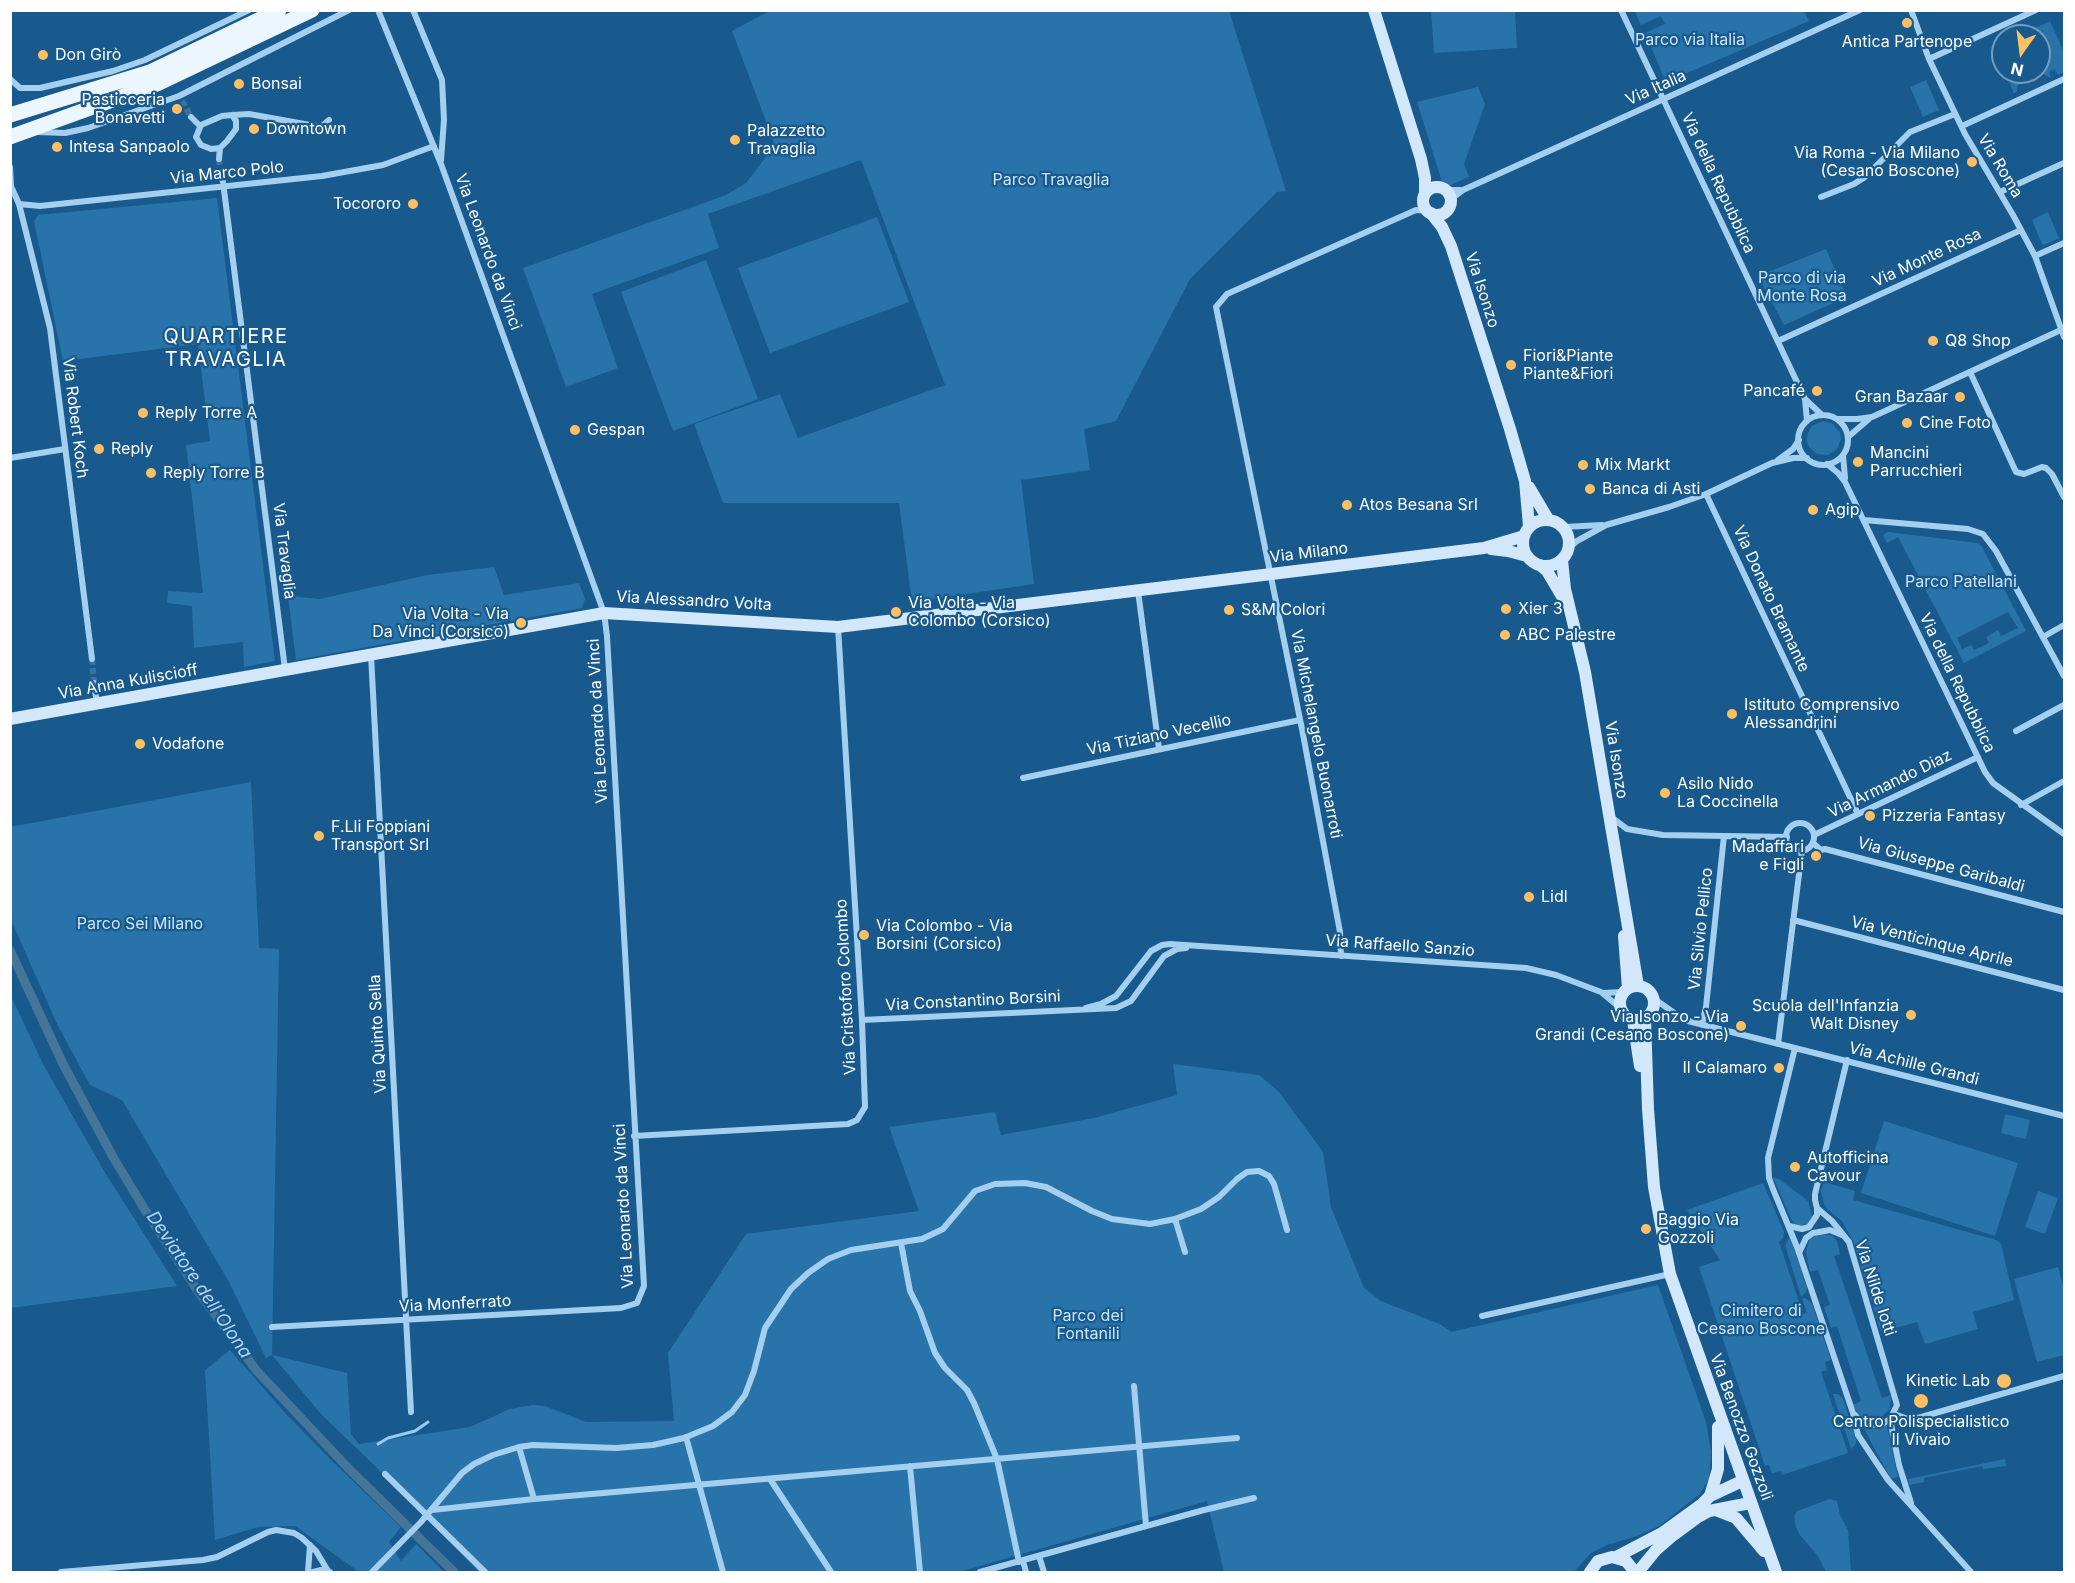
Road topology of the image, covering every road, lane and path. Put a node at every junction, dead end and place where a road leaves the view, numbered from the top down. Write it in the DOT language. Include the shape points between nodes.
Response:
graph roads {
  1 [pos="249,10"];
  2 [pos="279,10"];
  3 [pos="312,10"];
  4 [pos="349,10"];
  5 [pos="378,10"];
  6 [pos="413,10"];
  7 [pos="1374,10"];
  8 [pos="1622,10"];
  9 [pos="1860,10"];
  10 [pos="1911,10"];
  11 [pos="2036,10"];
  12 [pos="1929,59"];
  13 [pos="10,79"];
  14 [pos="2064,79"];
  15 [pos="1663,100"];
  16 [pos="1955,114"];
  17 [pos="10,115"];
  18 [pos="231,115"];
  19 [pos="191,117"];
  20 [pos="329,120"];
  21 [pos="200,126"];
  22 [pos="1962,126"];
  23 [pos="28,131"];
  24 [pos="10,137"];
  25 [pos="434,146"];
  26 [pos="220,148"];
  27 [pos="219,159"];
  28 [pos="1421,159"];
  29 [pos="2064,163"];
  30 [pos="441,164"];
  31 [pos="10,167"];
  32 [pos="221,175"];
  33 [pos="11,185"];
  34 [pos="224,186"];
  35 [pos="1444,189"];
  36 [pos="1463,190"];
  37 [pos="2000,192"];
  38 [pos="1425,194"];
  39 [pos="1821,197"];
  40 [pos="19,204"];
  41 [pos="1450,205"];
  42 [pos="1430,212"];
  43 [pos="2021,230"];
  44 [pos="2064,243"];
  45 [pos="1451,246"];
  46 [pos="2035,256"];
  47 [pos="2064,332"];
  48 [pos="1778,341"];
  49 [pos="1970,372"];
  50 [pos="1805,399"];
  51 [pos="1822,415"];
  52 [pos="1872,417"];
  53 [pos="1837,419"];
  54 [pos="1807,421"];
  55 [pos="1848,437"];
  56 [pos="1799,440"];
  57 [pos="65,449"];
  58 [pos="1843,455"];
  59 [pos="10,458"];
  60 [pos="1807,458"];
  61 [pos="1772,463"];
  62 [pos="1827,464"];
  63 [pos="1525,481"];
  64 [pos="1845,482"];
  65 [pos="1707,494"];
  66 [pos="2064,497"];
  67 [pos="1548,519"];
  68 [pos="1864,520"];
  69 [pos="1606,525"];
  70 [pos="1564,528"];
  71 [pos="1526,531"];
  72 [pos="1569,548"];
  73 [pos="1484,549"];
  74 [pos="1527,556"];
  75 [pos="1562,560"];
  76 [pos="1540,565"];
  77 [pos="1270,574"];
  78 [pos="1138,590"];
  79 [pos="604,612"];
  80 [pos="1572,616"];
  81 [pos="2064,625"];
  82 [pos="838,627"];
  83 [pos="2043,637"];
  84 [pos="371,654"];
  85 [pos="92,659"];
  86 [pos="285,669"];
  87 [pos="250,676"];
  88 [pos="2064,676"];
  89 [pos="94,683"];
  90 [pos="97,705"];
  91 [pos="2064,705"];
  92 [pos="10,719"];
  93 [pos="1300,720"];
  94 [pos="2016,731"];
  95 [pos="1159,749"];
  96 [pos="1978,757"];
  97 [pos="1023,778"];
  98 [pos="2064,781"];
  99 [pos="2021,804"];
  100 [pos="1858,814"];
  101 [pos="1608,815"];
  102 [pos="2064,834"];
  103 [pos="1724,836"];
  104 [pos="1814,836"];
  105 [pos="1786,837"];
  106 [pos="1813,843"];
  107 [pos="1802,850"];
  108 [pos="2064,912"];
  109 [pos="1793,920"];
  110 [pos="1194,946"];
  111 [pos="1341,956"];
  112 [pos="1630,989"];
  113 [pos="2064,990"];
  114 [pos="1601,992"];
  115 [pos="1653,998"];
  116 [pos="1619,1007"];
  117 [pos="1086,1008"];
  118 [pos="1642,1018"];
  119 [pos="862,1020"];
  120 [pos="1686,1020"];
  121 [pos="1702,1024"];
  122 [pos="1778,1044"];
  123 [pos="1795,1048"];
  124 [pos="1847,1060"];
  125 [pos="2064,1116"];
  126 [pos="634,1136"];
  127 [pos="1817,1208"];
  128 [pos="1175,1219"];
  129 [pos="1789,1226"];
  130 [pos="1287,1230"];
  131 [pos="1845,1237"];
  132 [pos="901,1243"];
  133 [pos="1185,1252"];
  134 [pos="1799,1254"];
  135 [pos="1670,1274"];
  136 [pos="637,1303"];
  137 [pos="1482,1316"];
  138 [pos="407,1320"];
  139 [pos="272,1327"];
  140 [pos="2064,1376"];
  141 [pos="1134,1386"];
  142 [pos="411,1412"];
  143 [pos="1718,1413"];
  144 [pos="1853,1413"];
  145 [pos="1892,1417"];
  146 [pos="686,1437"];
  147 [pos="1237,1438"];
  148 [pos="1139,1446"];
  149 [pos="519,1447"];
  150 [pos="997,1459"];
  151 [pos="910,1466"];
  152 [pos="385,1474"];
  153 [pos="771,1479"];
  154 [pos="1742,1481"];
  155 [pos="699,1485"];
  156 [pos="1710,1496"];
  157 [pos="1254,1498"];
  158 [pos="534,1499"];
  159 [pos="1750,1503"];
  160 [pos="1912,1507"];
  161 [pos="1714,1510"];
  162 [pos="430,1512"];
  163 [pos="1146,1526"];
  164 [pos="310,1545"];
  165 [pos="1039,1556"];
  166 [pos="1616,1557"];
  167 [pos="1771,1559"];
  168 [pos="1021,1561"];
  169 [pos="61,1572"];
  170 [pos="308,1572"];
  171 [pos="313,1572"];
  172 [pos="330,1572"];
  173 [pos="372,1572"];
  174 [pos="485,1572"];
  175 [pos="723,1572"];
  176 [pos="831,1572"];
  177 [pos="920,1572"];
  178 [pos="980,1572"];
  179 [pos="1026,1572"];
  180 [pos="1044,1572"];
  181 [pos="1590,1572"];
  182 [pos="1636,1572"];
  183 [pos="1776,1572"];
  184 [pos="1971,1572"];
  1 -- 13 [label="street" via="145,60 113,71 40,88 20,88"];
  2 -- 17 [label="main road" via="150,72"];
  3 -- 23 [label="main road" via="157,84"];
  4 -- 23 [label="street" via="180,98 65,133"];
  5 -- 25 [label="street, Via Leonardo da Vinci"];
  6 -- 30 [label="street, Via Leonardo da Vinci" via="442,80"];
  7 -- 28 [label="street"];
  8 -- 15 [label="street, Via della Repubblica"];
  9 -- 15 [label="street, Via Italia"];
  10 -- 12 [label="street, Via Roma"];
  11 -- 12 [label="street"];
  12 -- 16 [label="street, Via Roma"];
  14 -- 22 [label="street"];
  15 -- 36 [label="street, Via Italia"];
  15 -- 48 [label="street, Via della Repubblica"];
  16 -- 22 [label="street, Via Roma"];
  16 -- 39 [label="street" via="1910,132 1865,177"];
  18 -- 20 [label="street" via="249,114 321,127"];
  18 -- 21 [label="street"];
  18 -- 26 [label="street" via="236,129"];
  19 -- 21 [label="street"];
  21 -- 26 [label="street" via="196,137 201,145"];
  22 -- 37 [label="street, Via Roma"];
  23 -- 24 [label="main road"];
  25 -- 30 [label="street, Via Leonardo da Vinci"];
  25 -- 34 [label="street, Via Marco Polo" via="360,170"];
  26 -- 27 [label="street"];
  28 -- 35 [label="street" via="1430,176"];
  28 -- 38 [label="street"];
  29 -- 37 [label="street"];
  30 -- 79 [label="street, Via Leonardo da Vinci"];
  31 -- 33 [label="street, Via Robert Koch"];
  32 -- 34 [label="street, Via Travaglia"];
  33 -- 40 [label="street, Via Robert Koch"];
  34 -- 40 [label="street, Via Marco Polo" via="40,206"];
  34 -- 86 [label="street, Via Travaglia"];
  35 -- 36 [label="street, Via Italia"];
  35 -- 38 [label="street" via="1430,189"];
  35 -- 41 [label="street" via="1450,196"];
  36 -- 41 [label="street, Via Italia"];
  37 -- 43 [label="street, Via Roma"];
  38 -- 42 [label="street" via="1424,203"];
  40 -- 57 [label="street, Via Robert Koch" via="50,328"];
  41 -- 42 [label="street" via="1443,213"];
  41 -- 45 [label="street, Via Isonzo"];
  42 -- 45 [label="street, Via Isonzo"];
  42 -- 77 [label="street, Via Michelangelo Buonarroti" via="1416,210 1227,294 1216,307"];
  43 -- 46 [label="street, Via Roma"];
  43 -- 48 [label="street, Via Monte Rosa"];
  44 -- 46 [label="street"];
  45 -- 63 [label="street, Via Isonzo"];
  46 -- 47 [label="street, Via Roma"];
  47 -- 49 [label="street"];
  48 -- 50 [label="street, Via della Repubblica"];
  49 -- 52 [label="street"];
  49 -- 66 [label="street" via="2016,472 2024,474 2046,468"];
  50 -- 51 [label="street, Via della Repubblica"];
  50 -- 54 [label="street, Via della Repubblica"];
  51 -- 53 [label="street"];
  51 -- 54 [label="street"];
  52 -- 53 [label="street"];
  52 -- 55 [label="street"];
  53 -- 55 [label="street"];
  54 -- 56 [label="street"];
  55 -- 58 [label="street"];
  56 -- 60 [label="street"];
  56 -- 61 [label="street"];
  57 -- 59 [label="street"];
  57 -- 85 [label="street, Via Robert Koch"];
  58 -- 62 [label="street"];
  58 -- 64 [label="street, Via della Repubblica"];
  60 -- 61 [label="street"];
  60 -- 62 [label="street"];
  61 -- 65 [label="street"];
  62 -- 64 [label="street, Via della Repubblica"];
  63 -- 67 [label="street, Via Isonzo"];
  63 -- 71 [label="street, Via Isonzo"];
  64 -- 68 [label="street, Via della Repubblica"];
  65 -- 69 [label="street"];
  65 -- 100 [label="street, Via Donato Bramante"];
  67 -- 70 [label="street"];
  67 -- 71 [label="street" via="1535,522"];
  68 -- 83 [label="street" via="1983,534"];
  68 -- 96 [label="street, Via della Repubblica"];
  69 -- 70 [label="street"];
  69 -- 72 [label="street"];
  70 -- 72 [label="street"];
  71 -- 73 [label="street, Via Milano"];
  71 -- 74 [label="street" via="1522,543"];
  72 -- 75 [label="street"];
  73 -- 74 [label="street, Via Milano"];
  73 -- 77 [label="street, Via Milano"];
  74 -- 76 [label="street"];
  75 -- 76 [label="street"];
  75 -- 80 [label="street, Via Isonzo"];
  76 -- 80 [label="street, Via Isonzo" via="1558,587"];
  77 -- 78 [label="street, Via Milano"];
  77 -- 93 [label="street, Via Michelangelo Buonarroti"];
  78 -- 82 [label="street, Via Alessandro Volta"];
  78 -- 95 [label="street"];
  79 -- 82 [label="street, Via Alessandro Volta"];
  79 -- 84 [label="street, Via Alessandro Volta"];
  79 -- 126 [label="street, Via Leonardo da Vinci"];
  80 -- 101 [label="street, Via Isonzo"];
  81 -- 83 [label="street"];
  82 -- 119 [label="street, Via Cristoforo Colombo"];
  83 -- 88 [label="street"];
  84 -- 86 [label="street, Via Alessandro Volta"];
  84 -- 138 [label="street, Via Quinto Sella"];
  86 -- 87 [label="street, Via Alessandro Volta"];
  87 -- 90 [label="street, Via Anna Kuliscioff"];
  89 -- 90 [label="street"];
  90 -- 92 [label="street, Via Anna Kuliscioff"];
  91 -- 94 [label="street"];
  93 -- 95 [label="street, Via Tiziano Vecellio"];
  93 -- 111 [label="street, Via Michelangelo Buonarroti" via="1340,932"];
  95 -- 97 [label="street, Via Tiziano Vecellio"];
  96 -- 99 [label="street, Via della Repubblica" via="1993,783"];
  96 -- 100 [label="street, Via Armando Diaz"];
  98 -- 99 [label="street"];
  99 -- 102 [label="street, Via della Repubblica"];
  100 -- 104 [label="street, Via Armando Diaz"];
  101 -- 103 [label="street" via="1633,831"];
  101 -- 112 [label="street, Via Isonzo" via="1624,910"];
  103 -- 105 [label="street"];
  103 -- 121 [label="street, Via Silvio Pellico"];
  104 -- 105 [label="street" via="1808,825 1797,823"];
  104 -- 106 [label="street"];
  105 -- 107 [label="street" via="1791,847"];
  106 -- 107 [label="street"];
  106 -- 108 [label="street, Via Giuseppe Garibaldi" via="1821,850"];
  107 -- 109 [label="street"];
  109 -- 113 [label="street, Via Venticinque Aprile"];
  109 -- 122 [label="street"];
  110 -- 111 [label="street, Via Raffaello Sanzio"];
  110 -- 117 [label="street, Via Raffaello Sanzio" via="1156,947 1116,996"];
  110 -- 117 [label="street, Via Constantino Borsini" via="1164,956 1141,990 1124,1006"];
  111 -- 114 [label="street, Via Raffaello Sanzio" via="1526,968"];
  112 -- 114 [label="street, Via Raffaello Sanzio"];
  112 -- 115 [label="street" via="1648,990"];
  112 -- 116 [label="street" via="1619,1000"];
  114 -- 116 [label="street, Via Raffaello Sanzio"];
  115 -- 118 [label="street" via="1653,1008"];
  115 -- 120 [label="street, Via Achille Grandi"];
  116 -- 118 [label="street" via="1623,1014"];
  117 -- 119 [label="street, Via Constantino Borsini"];
  118 -- 120 [label="street, Via Achille Grandi"];
  118 -- 135 [label="street, Via Benozzo Gozzoli" via="1654,1187"];
  119 -- 126 [label="street, Via Cristoforo Colombo" via="865,1107 848,1125"];
  120 -- 121 [label="street, Via Achille Grandi"];
  121 -- 122 [label="street, Via Achille Grandi"];
  122 -- 123 [label="street, Via Achille Grandi"];
  123 -- 124 [label="street, Via Achille Grandi"];
  123 -- 129 [label="street" via="1767,1167"];
  124 -- 125 [label="street, Via Achille Grandi"];
  124 -- 127 [label="street" via="1815,1194"];
  126 -- 136 [label="street, Via Leonardo da Vinci" via="644,1286"];
  127 -- 129 [label="street" via="1809,1227"];
  127 -- 131 [label="street, Via Nilde Iotti"];
  128 -- 130 [label="street" via="1202,1209 1247,1172 1259,1171 1274,1184"];
  128 -- 132 [label="street" via="1131,1223 1092,1211 1046,1187 995,1184 975,1191 943,1229"];
  128 -- 133 [label="street"];
  129 -- 134 [label="street"];
  131 -- 134 [label="street" via="1830,1230 1813,1233"];
  131 -- 145 [label="street, Via Nilde Iotti" via="1897,1405"];
  132 -- 146 [label="street" via="851,1250 807,1272 791,1288 765,1328 745,1395 732,1412 713,1426"];
  132 -- 150 [label="street" via="910,1290 935,1353 967,1390"];
  134 -- 144 [label="street"];
  135 -- 137 [label="street"];
  135 -- 143 [label="street, Via Benozzo Gozzoli"];
  136 -- 138 [label="street, Via Monferrato" via="621,1308"];
  138 -- 139 [label="street, Via Monferrato"];
  138 -- 142 [label="street, Via Quinto Sella"];
  140 -- 145 [label="street" via="1911,1420"];
  141 -- 148 [label="street"];
  143 -- 154 [label="street, Via Benozzo Gozzoli"];
  143 -- 156 [label="street" via="1718,1469"];
  144 -- 145 [label="street" via="1870,1425 1881,1425"];
  144 -- 160 [label="street" via="1858,1435"];
  145 -- 160 [label="street, Via Nilde Iotti" via="1899,1465"];
  146 -- 149 [label="street" via="616,1448"];
  146 -- 155 [label="street"];
  147 -- 148 [label="street"];
  148 -- 150 [label="street"];
  148 -- 163 [label="street"];
  149 -- 158 [label="street"];
  149 -- 162 [label="street" via="474,1464"];
  150 -- 151 [label="street"];
  150 -- 168 [label="street"];
  151 -- 153 [label="street"];
  151 -- 177 [label="street"];
  152 -- 162 [label="street"];
  153 -- 155 [label="street"];
  153 -- 176 [label="street"];
  154 -- 156 [label="street"];
  154 -- 159 [label="street, Via Benozzo Gozzoli"];
  155 -- 158 [label="street"];
  155 -- 175 [label="street"];
  156 -- 166 [label="street" via="1662,1533"];
  157 -- 163 [label="street"];
  158 -- 162 [label="street"];
  159 -- 161 [label="street"];
  159 -- 167 [label="street, Via Benozzo Gozzoli"];
  160 -- 184 [label="street"];
  161 -- 167 [label="street" via="1736,1518"];
  161 -- 182 [label="street" via="1671,1537"];
  162 -- 173 [label="street"];
  162 -- 174 [label="street"];
  163 -- 165 [label="street"];
  164 -- 169 [label="street" via="294,1533 276,1530 203,1560"];
  164 -- 170 [label="street"];
  164 -- 172 [label="street"];
  165 -- 168 [label="street"];
  165 -- 180 [label="street"];
  166 -- 181 [label="street" via="1601,1560"];
  166 -- 182 [label="street"];
  167 -- 183 [label="street, Via Benozzo Gozzoli"];
  168 -- 178 [label="street"];
  168 -- 179 [label="street"];
  171 -- 172 [label="street"];
}
